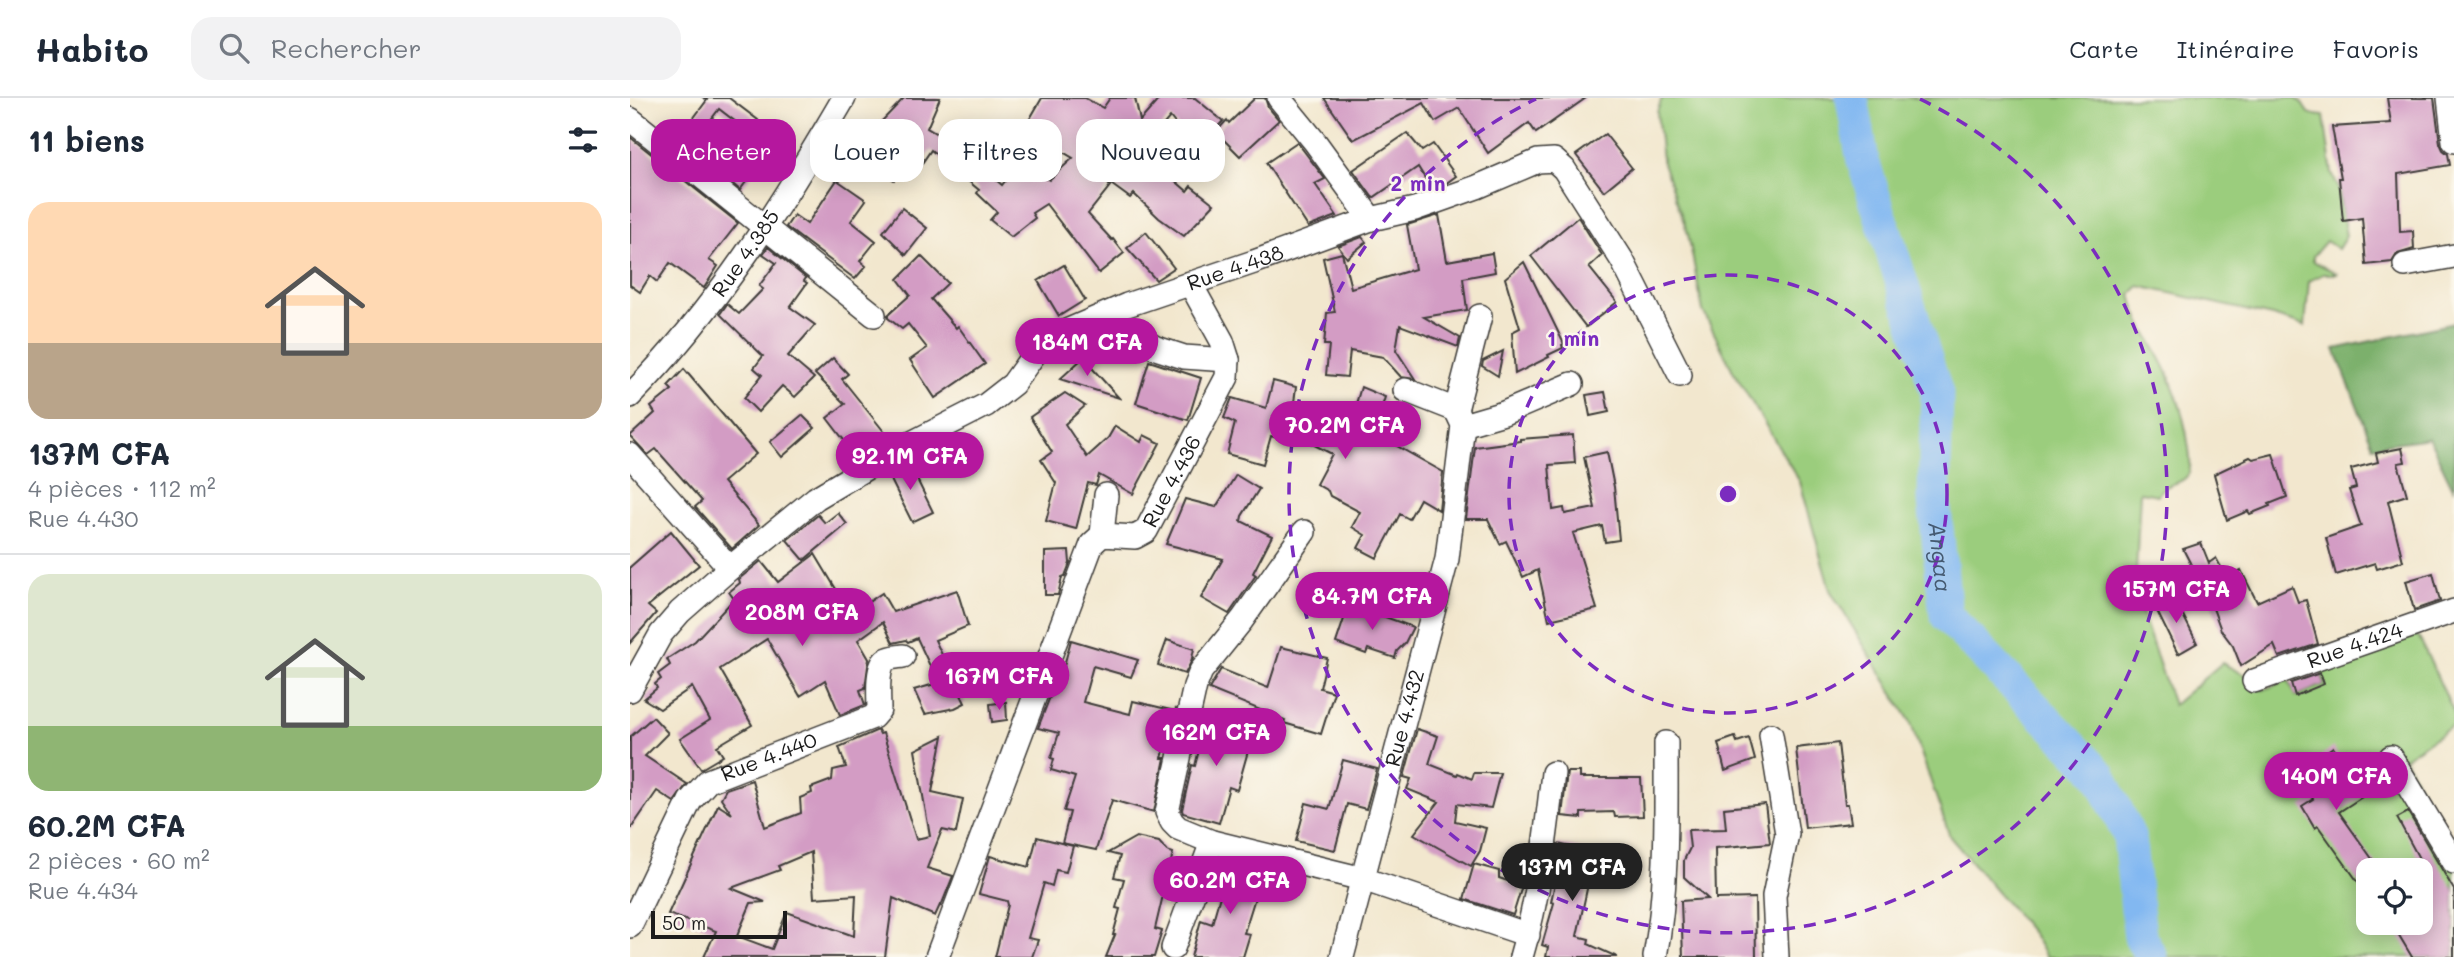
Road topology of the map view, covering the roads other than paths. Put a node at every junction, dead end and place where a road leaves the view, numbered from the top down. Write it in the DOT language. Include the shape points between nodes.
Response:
graph roads {
  1 [pos="844,98"];
  2 [pos="1279,98"];
  3 [pos="2449,98"];
  4 [pos="630,119"];
  5 [pos="2454,141"];
  6 [pos="1371,219"];
  7 [pos="763,227"];
  8 [pos="2454,256"];
  9 [pos="2405,265"];
  10 [pos="1190,283"];
  11 [pos="874,315"];
  12 [pos="1480,316"];
  13 [pos="1100,317"];
  14 [pos="1228,360"];
  15 [pos="1680,375"];
  16 [pos="1572,384"];
  17 [pos="1405,390"];
  18 [pos="630,396"];
  19 [pos="1460,418"];
  20 [pos="630,455"];
  21 [pos="1105,495"];
  22 [pos="1304,531"];
  23 [pos="1102,535"];
  24 [pos="730,568"];
  25 [pos="2454,611"];
  26 [pos="903,656"];
  27 [pos="2254,681"];
  28 [pos="630,690"];
  29 [pos="1771,735"];
  30 [pos="1666,743"];
  31 [pos="2391,757"];
  32 [pos="1553,774"];
  33 [pos="1212,842"];
  34 [pos="2454,862"];
  35 [pos="1363,879"];
  36 [pos="630,926"];
  37 [pos="1528,935"];
  38 [pos="1173,948"];
  39 [pos="937,957"];
  40 [pos="1342,957"];
  41 [pos="1521,957"];
  42 [pos="1655,957"];
  43 [pos="1777,957"];
  1 -- 7 [label="street, Rue 4.385"];
  2 -- 6 [label="street"];
  3 -- 5 [label="street"];
  4 -- 7 [label="street"];
  6 -- 10 [label="street, Rue 4.438"];
  6 -- 15 [label="street, Rue 4.438" via="1415,209 1538,161 1554,160 1622,260"];
  7 -- 11 [label="street"];
  7 -- 18 [label="street, Rue 4.385" via="676,348"];
  8 -- 9 [label="street"];
  10 -- 13 [label="street, Rue 4.438"];
  10 -- 14 [label="street"];
  12 -- 19 [label="street, Rue 4.432"];
  13 -- 14 [label="street" via="1156,348 1184,357"];
  13 -- 24 [label="street, Rue 4.438" via="1050,338 1013,384 986,405 816,498"];
  14 -- 23 [label="street, Rue 4.436" via="1222,391 1146,531 1135,537"];
  16 -- 19 [label="street" via="1504,413"];
  17 -- 19 [label="street"];
  19 -- 35 [label="street, Rue 4.432" via="1447,559"];
  20 -- 24 [label="street"];
  21 -- 23 [label="street"];
  22 -- 33 [label="street" via="1201,671 1195,686 1167,812 1178,828"];
  23 -- 39 [label="street" via="1092,544"];
  24 -- 28 [label="street, Rue 4.438" via="661,634"];
  25 -- 27 [label="street, Rue 4.424"];
  26 -- 36 [label="street, Rue 4.440" via="882,663 879,710 873,717 708,781 697,790"];
  29 -- 43 [label="street" via="1787,834 1774,896"];
  30 -- 42 [label="street" via="1666,853"];
  31 -- 34 [label="street"];
  32 -- 37 [label="street"];
  33 -- 35 [label="street"];
  33 -- 38 [label="street"];
  35 -- 37 [label="street"];
  35 -- 40 [label="street, Rue 4.432"];
  37 -- 41 [label="street"];
}
